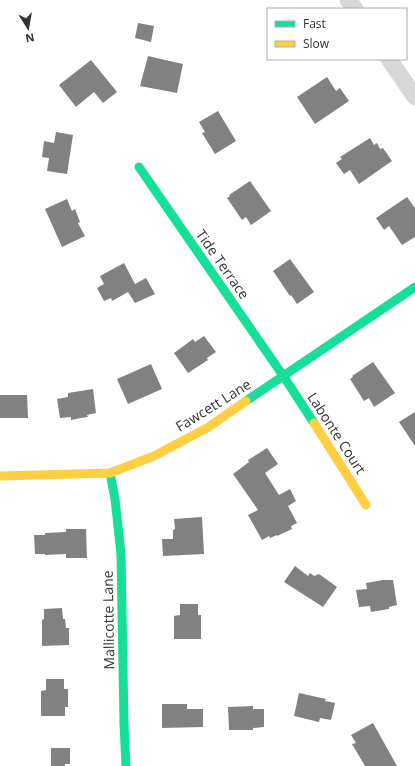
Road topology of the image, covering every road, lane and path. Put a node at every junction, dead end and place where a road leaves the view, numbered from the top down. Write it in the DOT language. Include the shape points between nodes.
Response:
graph roads {
  1 [pos="348,0"];
  2 [pos="354,8"];
  3 [pos="390,60"];
  4 [pos="415,98"];
  5 [pos="139,167"];
  6 [pos="415,287"];
  7 [pos="284,377"];
  8 [pos="110,473"];
  9 [pos="0,476"];
  10 [pos="366,505"];
  11 [pos="126,766"];
  1 -- 2 [label="street"];
  3 -- 4 [label="street"];
  5 -- 7 [label="street, Tide Terrace"];
  6 -- 7 [label="street, Fawcett Lane"];
  7 -- 8 [label="street, Fawcett Lane" via="207,428 154,456"];
  7 -- 10 [label="street, Labonte Court"];
  8 -- 9 [label="street, Fawcett Lane"];
  8 -- 11 [label="street, Mallicotte Lane" via="121,554"];
}
